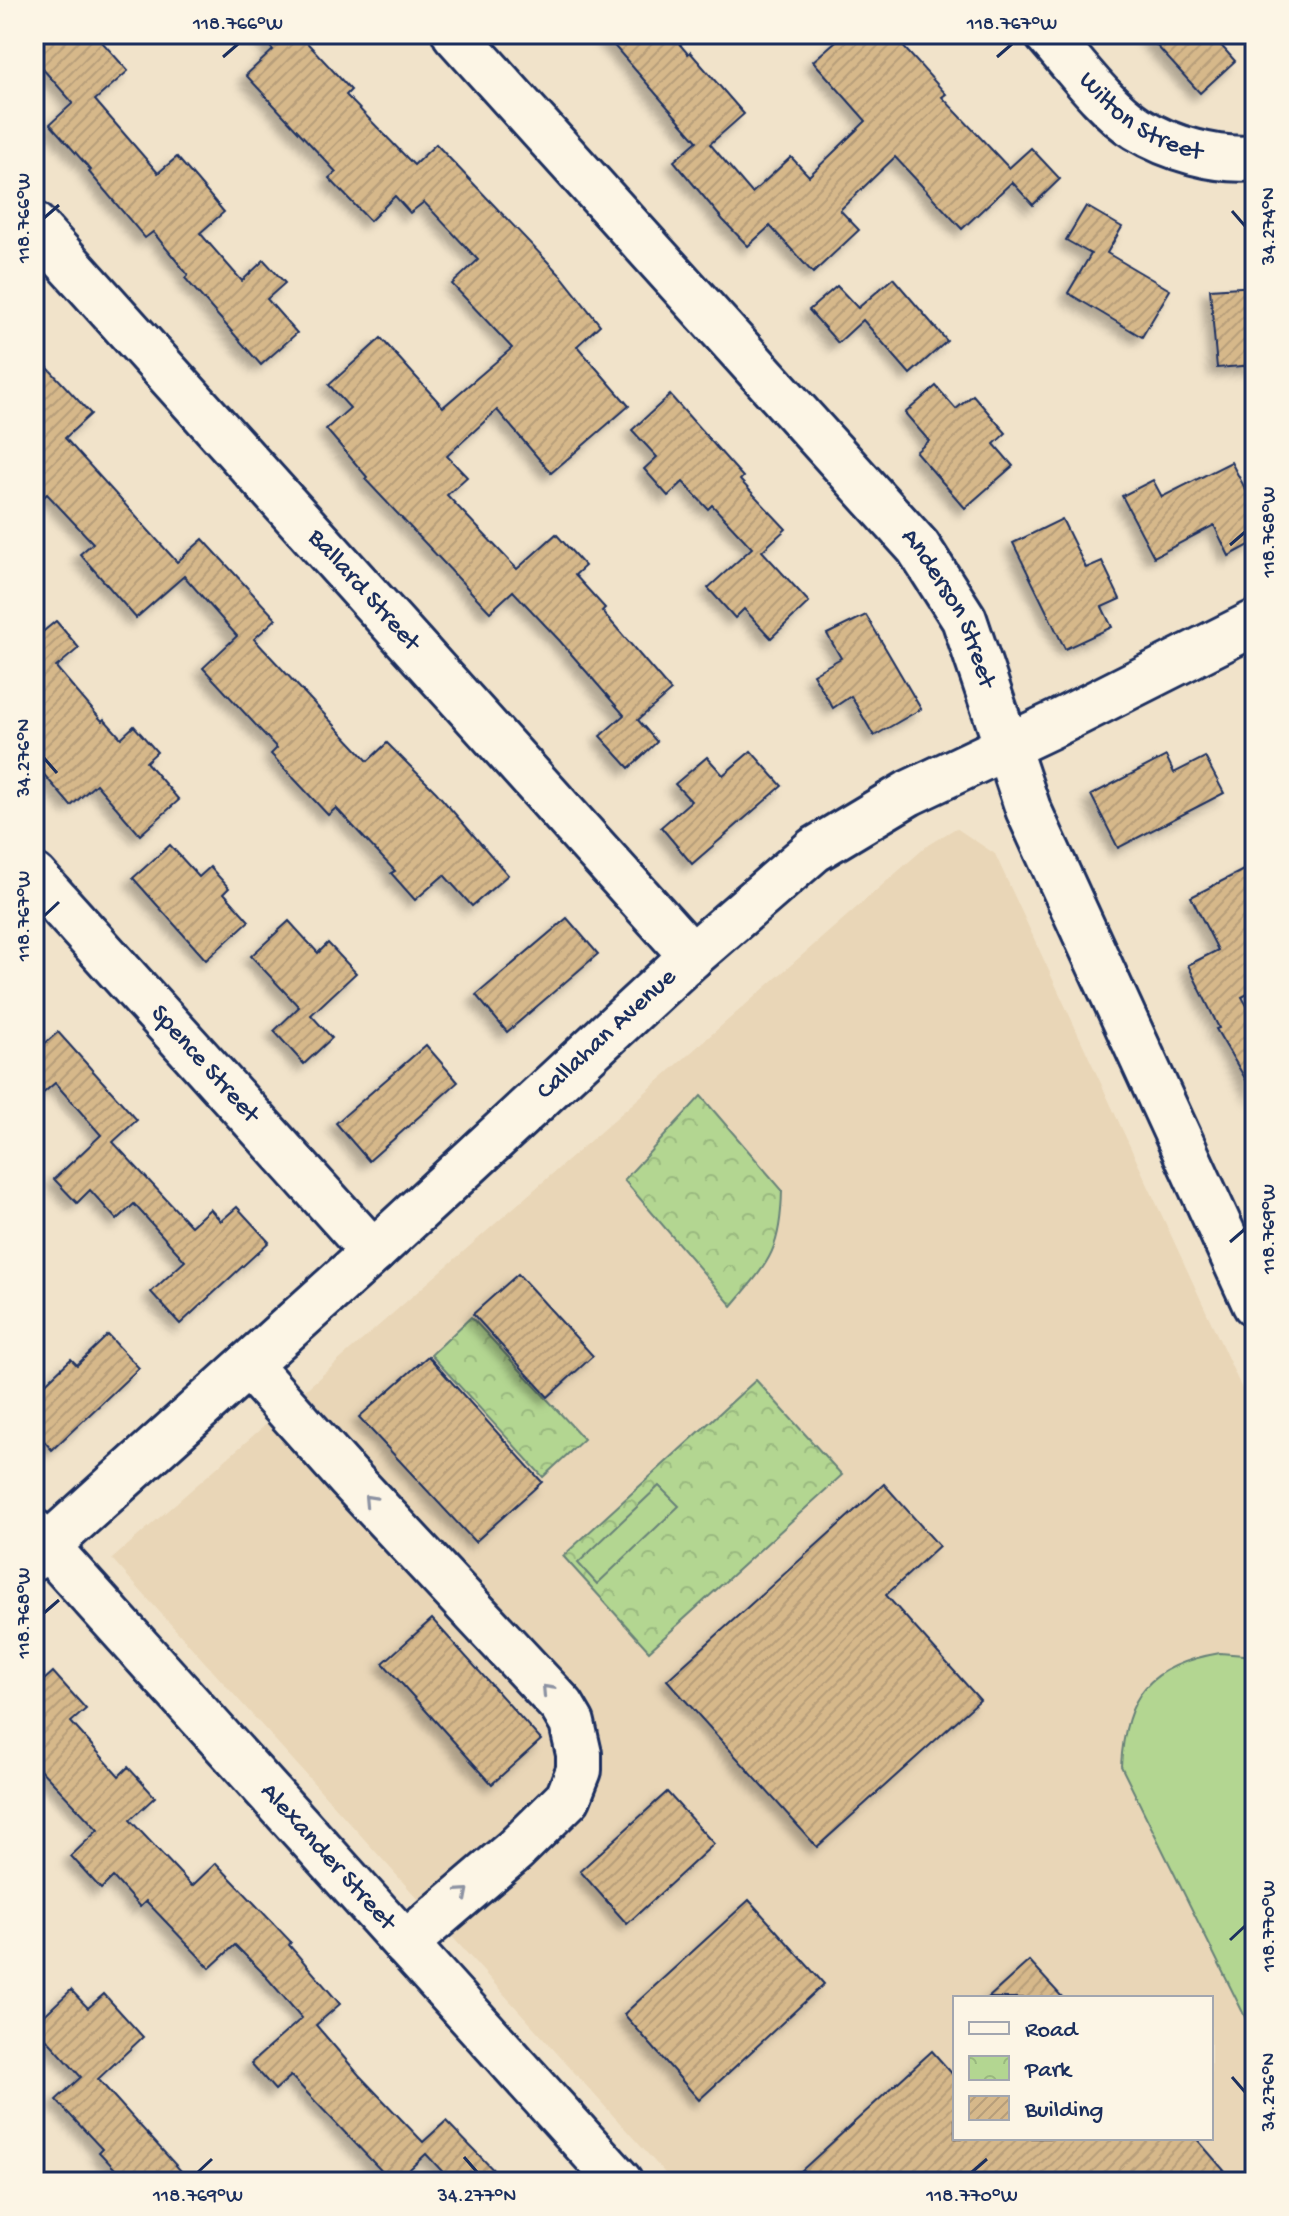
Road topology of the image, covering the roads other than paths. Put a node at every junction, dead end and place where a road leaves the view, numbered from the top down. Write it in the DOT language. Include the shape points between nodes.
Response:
graph roads {
  1 [pos="455,34"];
  2 [pos="1047,34"];
  3 [pos="1255,158"];
  4 [pos="34,225"];
  5 [pos="1255,623"];
  6 [pos="1006,746"];
  7 [pos="34,876"];
  8 [pos="692,956"];
  9 [pos="373,1252"];
  10 [pos="1255,1304"];
  11 [pos="248,1365"];
  12 [pos="38,1545"];
  13 [pos="405,1944"];
  14 [pos="620,2182"];
  1 -- 6 [label="street, Anderson Street" via="918,547 964,619"];
  2 -- 3 [label="street, Wilton Street" via="1137,127 1199,155"];
  4 -- 8 [label="street, Ballard Street"];
  5 -- 6 [label="street, Callahan Avenue"];
  6 -- 8 [label="street, Callahan Avenue" via="909,793 814,850"];
  6 -- 10 [label="street, Anderson Street" via="1028,809"];
  7 -- 9 [label="street, Spence Street"];
  8 -- 9 [label="street, Callahan Avenue"];
  9 -- 11 [label="street, Callahan Avenue"];
  11 -- 12 [label="street, Callahan Avenue"];
  13 -- 11 [label="street, one-way" via="568,1798 579,1770 576,1736 562,1706"];
  12 -- 13 [label="street, Alexander Street"];
  13 -- 14 [label="street, Alexander Street"];
}
